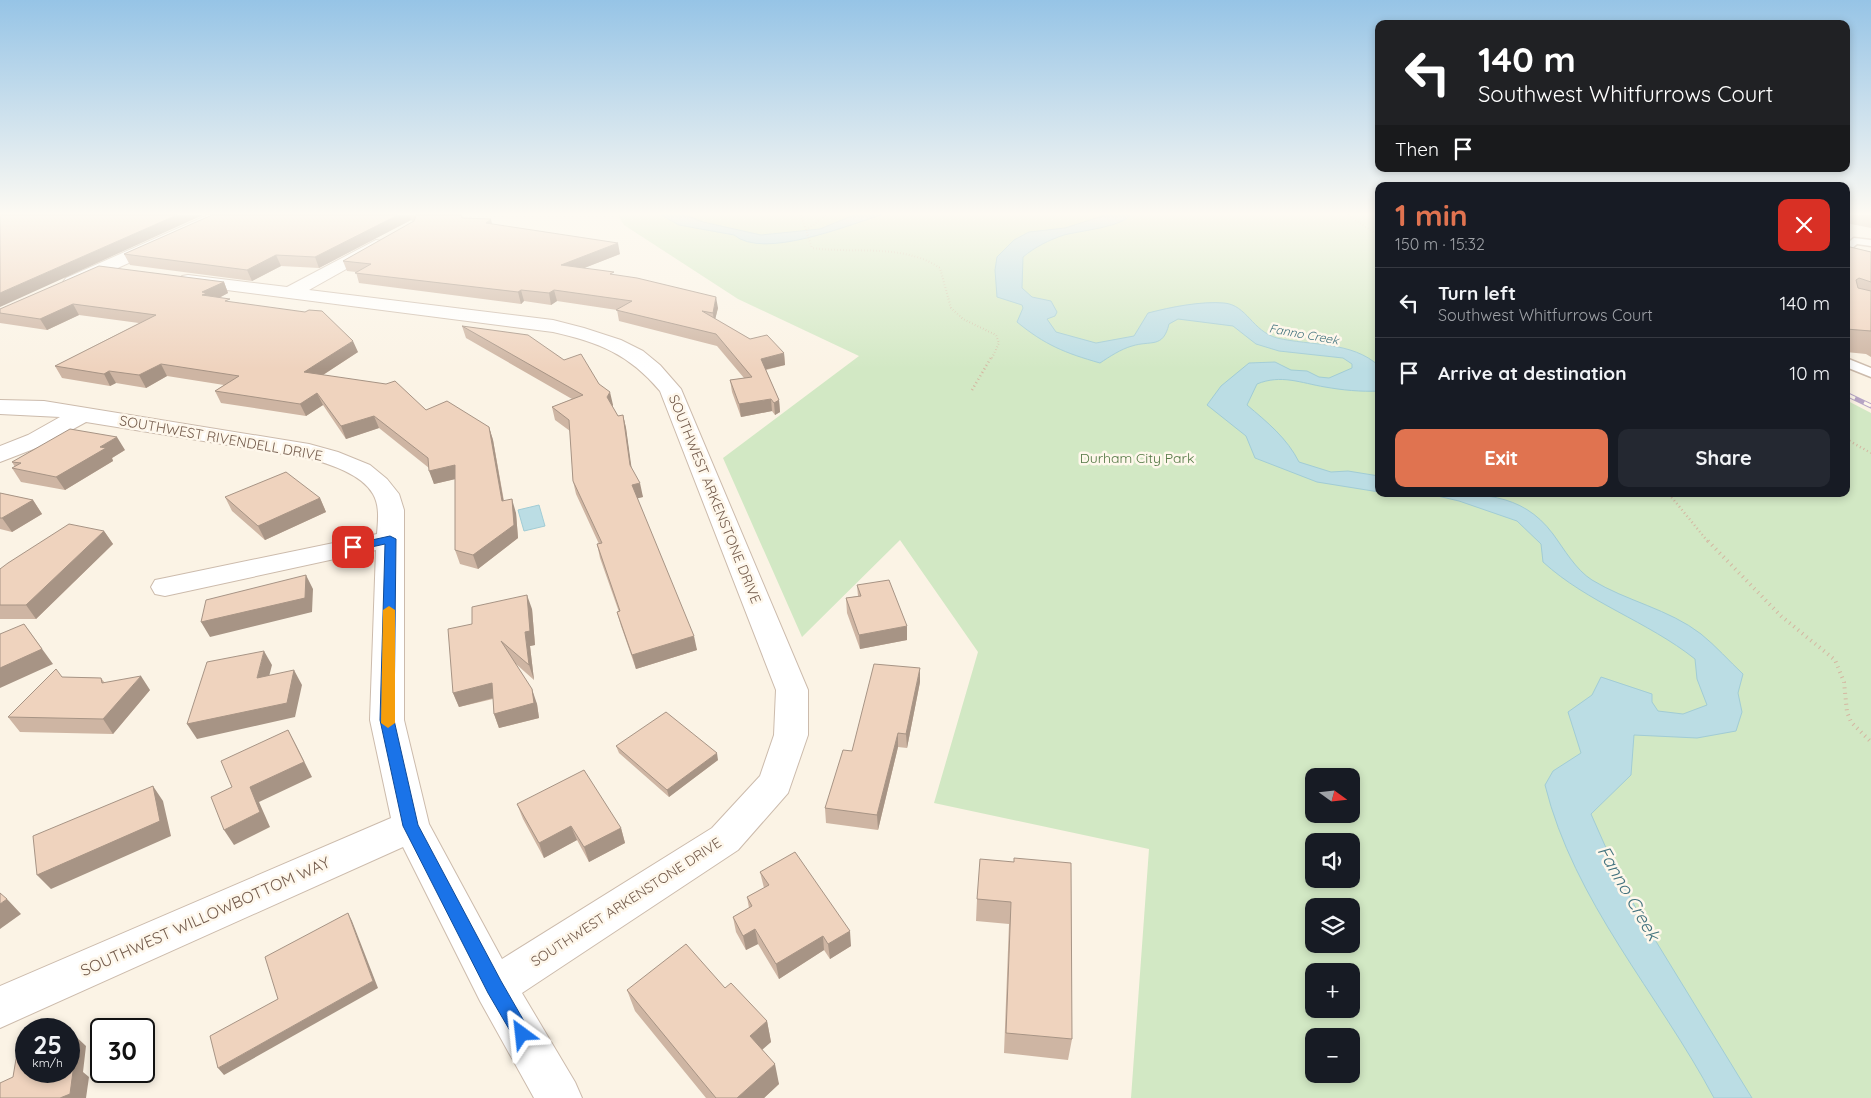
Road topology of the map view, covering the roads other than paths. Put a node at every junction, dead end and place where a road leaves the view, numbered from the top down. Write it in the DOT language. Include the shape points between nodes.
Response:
graph roads {
  1 [pos="107,266"];
  2 [pos="338,266"];
  3 [pos="101,269"];
  4 [pos="59,288"];
  5 [pos="290,293"];
  6 [pos="1850,364"];
  7 [pos="1871,372"];
  8 [pos="0,406"];
  9 [pos="83,414"];
  10 [pos="0,455"];
  11 [pos="390,539"];
  12 [pos="166,587"];
  13 [pos="411,826"];
  14 [pos="494,987"];
  15 [pos="0,1007"];
  16 [pos="558,1098"];
  1 -- 3 [label="street"];
  2 -- 5 [label="street"];
  3 -- 4 [label="street"];
  3 -- 5 [label="street, SOUTHWEST ARKENSTONE DRIVE"];
  5 -- 14 [label="street, SOUTHWEST ARKENSTONE DRIVE" via="553,326 613,344 646,363 670,389 792,690 791,736 775,783 725,839"];
  6 -- 7 [label="lane"];
  8 -- 9 [label="street, SOUTHWEST RIVENDELL DRIVE"];
  9 -- 10 [label="street"];
  9 -- 11 [label="street, SOUTHWEST RIVENDELL DRIVE" via="309,451 343,462 376,482 386,493 391,510"];
  11 -- 12 [label="street"];
  11 -- 13 [label="street, SOUTHWEST RIVENDELL DRIVE" via="387,720"];
  13 -- 14 [label="street, SOUTHWEST RIVENDELL DRIVE"];
  13 -- 15 [label="street, SOUTHWEST WILLOWBOTTOM WAY"];
  14 -- 16 [label="street, SOUTHWEST RIVENDELL DRIVE"];
}
